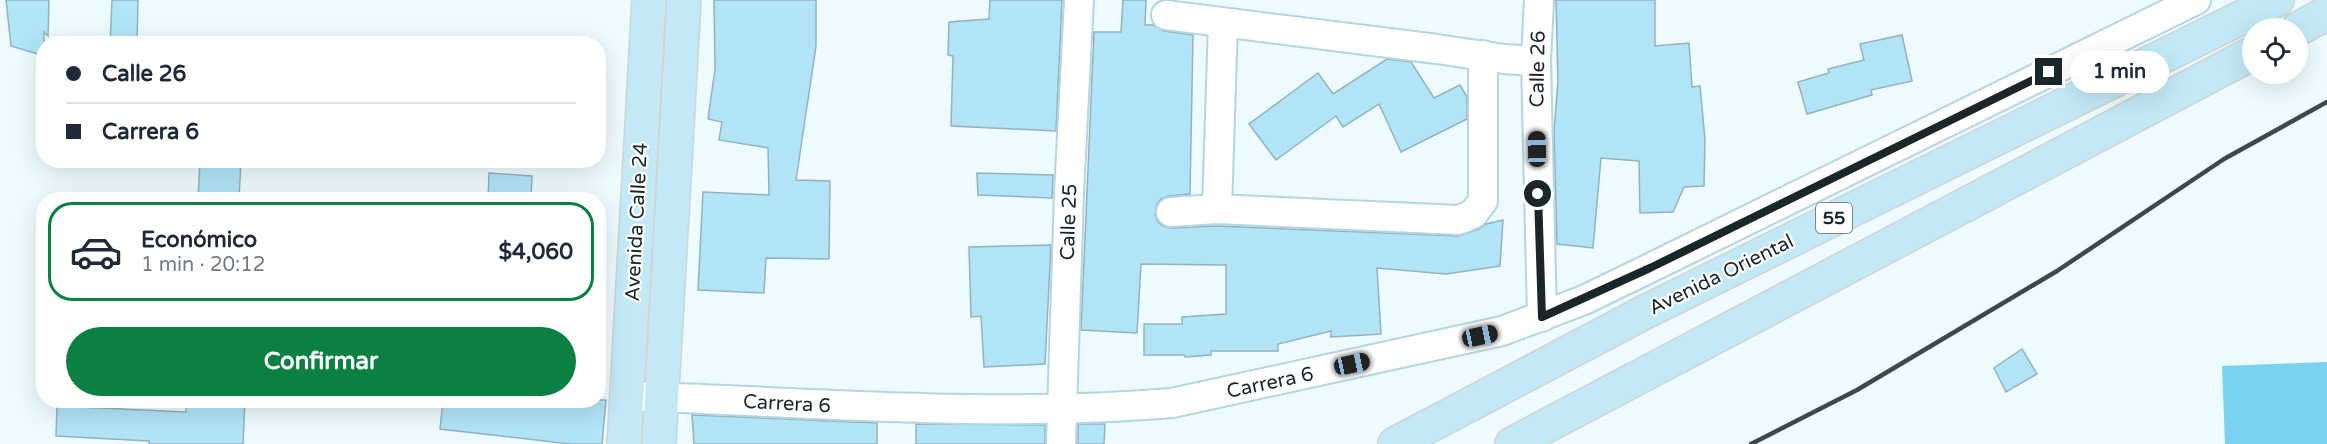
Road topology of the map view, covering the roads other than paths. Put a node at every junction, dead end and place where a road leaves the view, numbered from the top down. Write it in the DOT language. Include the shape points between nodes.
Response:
graph roads {
  1 [pos="649,0"];
  2 [pos="684,0"];
  3 [pos="1079,0"];
  4 [pos="1539,0"];
  5 [pos="2196,0"];
  6 [pos="2277,0"];
  7 [pos="2327,13"];
  8 [pos="1166,15"];
  9 [pos="1223,23"];
  10 [pos="2308,23"];
  11 [pos="1483,55"];
  12 [pos="2242,59"];
  13 [pos="1536,61"];
  14 [pos="1217,209"];
  15 [pos="1171,212"];
  16 [pos="1542,317"];
  17 [pos="626,396"];
  18 [pos="662,397"];
  19 [pos="1063,410"];
  20 [pos="624,444"];
  21 [pos="659,444"];
  22 [pos="1061,444"];
  23 [pos="1395,444"];
  24 [pos="1512,444"];
  1 -- 17 [label="main road, Avenida Calle 24"];
  2 -- 18 [label="main road, Avenida Calle 24"];
  3 -- 19 [label="street, Calle 25"];
  4 -- 13 [label="street, Calle 26"];
  5 -- 16 [label="street, Carrera 6" via="1650,268"];
  6 -- 23 [label="main road, Avenida Oriental / 55" via="1647,311"];
  7 -- 10 [label="main road"];
  8 -- 9 [label="street"];
  9 -- 11 [label="street"];
  9 -- 14 [label="street"];
  11 -- 13 [label="street"];
  11 -- 14 [label="street" via="1483,201 1473,214 1459,220"];
  12 -- 24 [label="main road, 55"];
  13 -- 16 [label="street, Calle 26"];
  14 -- 15 [label="street"];
  16 -- 19 [label="street, Carrera 6" via="1502,331 1172,403"];
  17 -- 18 [label="street, Carrera 6"];
  17 -- 20 [label="main road, Avenida Calle 24"];
  18 -- 19 [label="street, Carrera 6" via="840,406"];
  18 -- 21 [label="main road, Avenida Calle 24"];
  19 -- 22 [label="street, Calle 25"];
}
